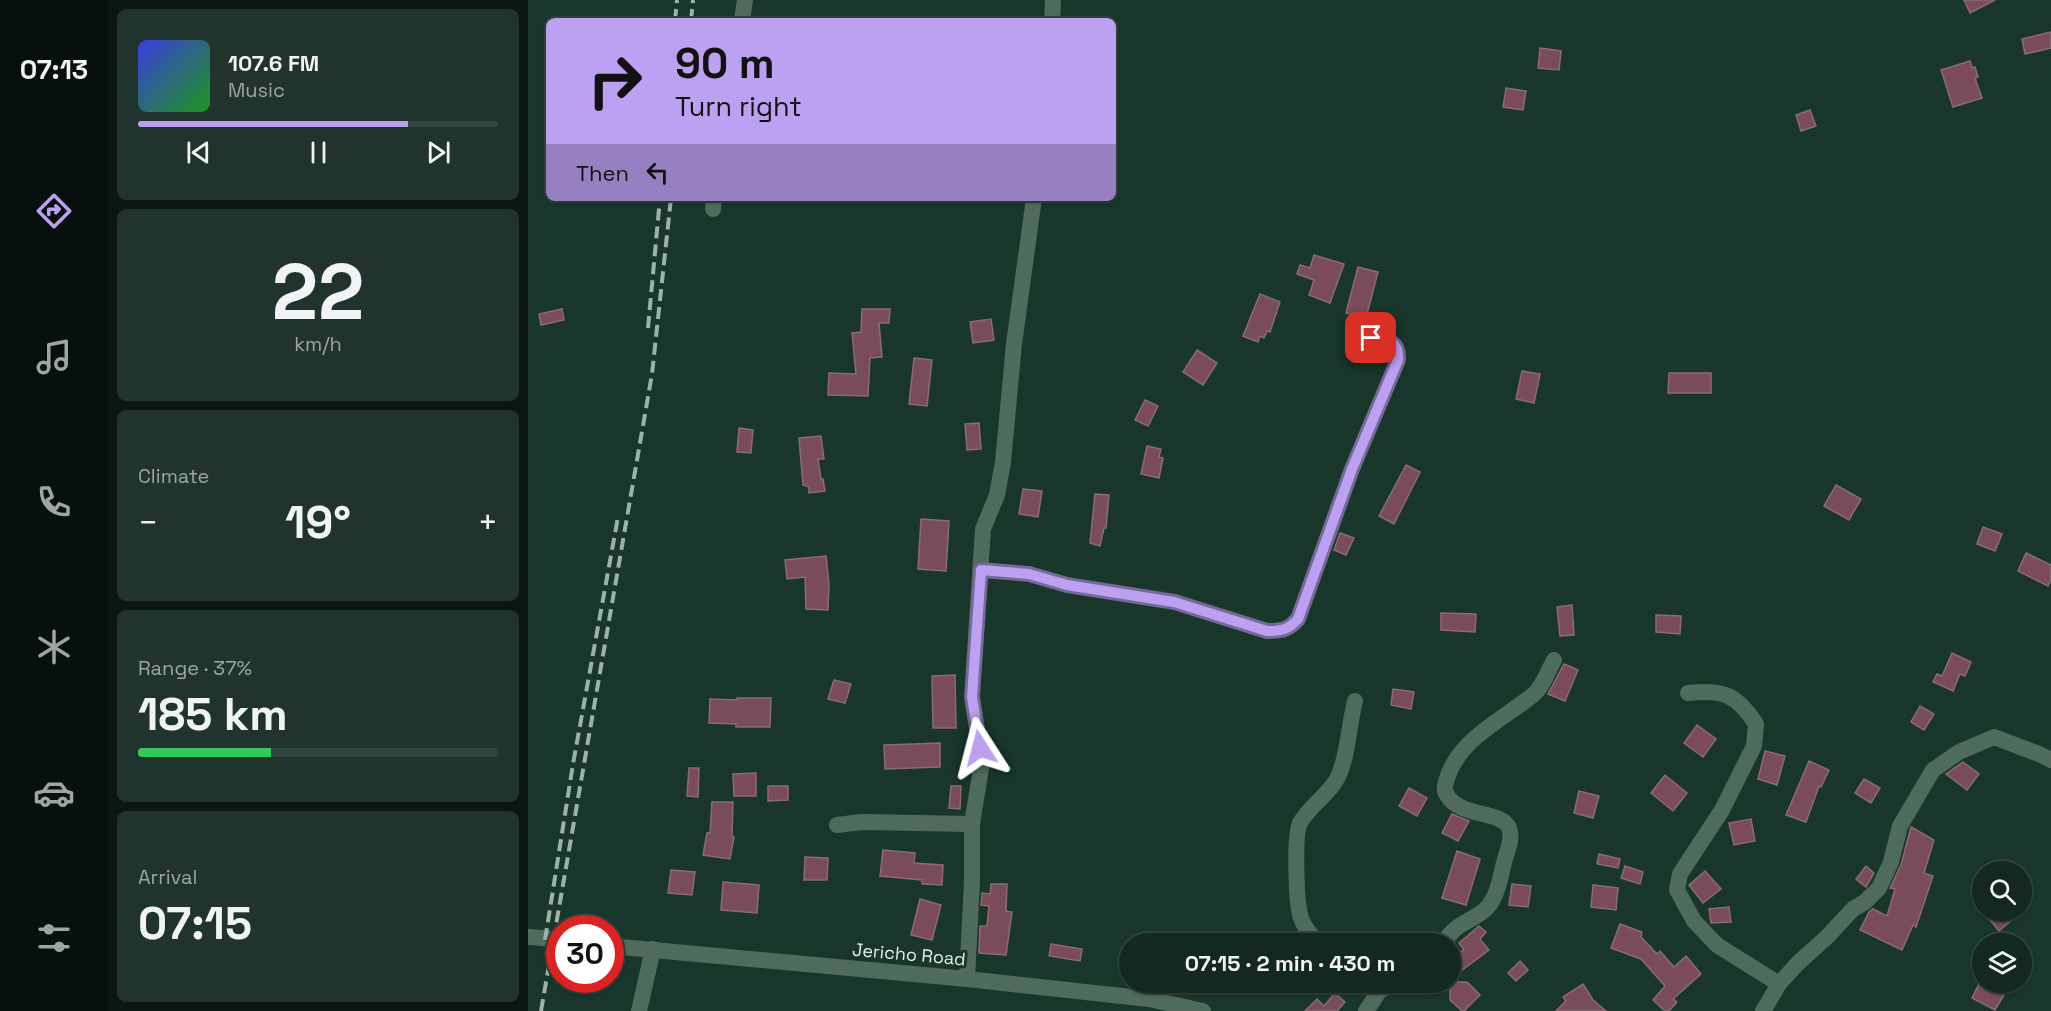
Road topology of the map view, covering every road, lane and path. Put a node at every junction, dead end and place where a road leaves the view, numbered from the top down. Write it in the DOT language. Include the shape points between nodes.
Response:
graph roads {
  1 [pos="745,0"];
  2 [pos="1053,0"];
  3 [pos="742,18"];
  4 [pos="1052,18"];
  5 [pos="1035,201"];
  6 [pos="1371,338"];
  7 [pos="981,570"];
  8 [pos="1554,660"];
  9 [pos="1688,693"];
  10 [pos="1354,700"];
  11 [pos="2051,760"];
  12 [pos="972,824"];
  13 [pos="837,825"];
  14 [pos="1309,933"];
  15 [pos="1452,933"];
  16 [pos="528,937"];
  17 [pos="546,939"];
  18 [pos="624,947"];
  19 [pos="653,949"];
  20 [pos="967,979"];
  21 [pos="1779,984"];
  22 [pos="1374,993"];
  23 [pos="639,1011"];
  24 [pos="1203,1011"];
  25 [pos="1366,1011"];
  26 [pos="1763,1011"];
  1 -- 3 [label="street"];
  2 -- 4 [label="street"];
  5 -- 7 [label="street" via="1014,344 1003,462 997,495 983,530"];
  6 -- 7 [label="street" via="1394,343 1398,360 1352,469 1298,619 1290,628 1267,631 1174,602 1067,585 1029,574"];
  7 -- 12 [label="street" via="972,697 982,762"];
  8 -- 15 [label="street" via="1534,694 1493,722 1462,752 1444,788 1462,810 1505,822 1510,842 1493,900"];
  9 -- 21 [label="street" via="1719,693 1737,700 1756,724 1754,746 1722,810 1680,874 1677,890 1694,921 1717,945"];
  10 -- 14 [label="street" via="1337,778 1299,825 1296,844 1300,917"];
  11 -- 21 [label="street" via="1994,737 1959,752 1933,770 1900,826 1891,862 1879,888 1852,909"];
  12 -- 13 [label="street"];
  12 -- 20 [label="street"];
  16 -- 17 [label="street"];
  18 -- 19 [label="street, Jericho Road"];
  19 -- 20 [label="street, Jericho Road"];
  19 -- 23 [label="street"];
  20 -- 24 [label="street, Jericho Road" via="1149,999"];
  21 -- 26 [label="street"];
  22 -- 25 [label="street"];
}
